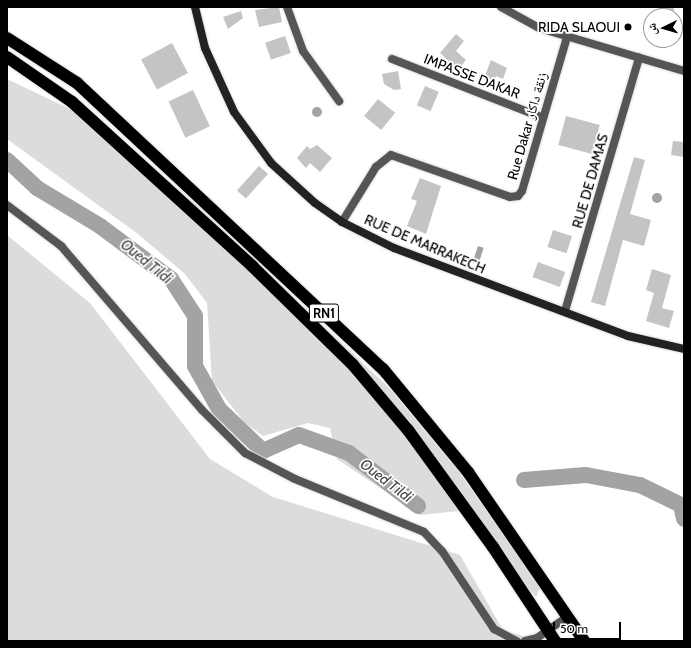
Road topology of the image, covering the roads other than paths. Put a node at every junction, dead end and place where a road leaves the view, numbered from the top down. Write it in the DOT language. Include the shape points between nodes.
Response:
graph roads {
  1 [pos="195,7"];
  2 [pos="288,7"];
  3 [pos="501,7"];
  4 [pos="567,36"];
  5 [pos="7,38"];
  6 [pos="7,57"];
  7 [pos="639,58"];
  8 [pos="392,59"];
  9 [pos="684,71"];
  10 [pos="339,101"];
  11 [pos="543,118"];
  12 [pos="7,205"];
  13 [pos="342,222"];
  14 [pos="565,311"];
  15 [pos="684,349"];
  16 [pos="568,616"];
  17 [pos="552,636"];
  18 [pos="517,641"];
  19 [pos="525,641"];
  20 [pos="584,641"];
  1 -- 13 [label="street, RUE DE MARRAKECH" via="218,81 250,137 292,184"];
  2 -- 10 [label="street" via="303,51"];
  3 -- 4 [label="street" via="539,28"];
  4 -- 7 [label="street"];
  4 -- 11 [label="street, Rue Dakar زنقة داكار"];
  5 -- 16 [label="highway, RN1" via="36,53 77,83 383,369 468,472"];
  6 -- 17 [label="highway, RN1" via="72,102 252,266 352,365 408,430"];
  7 -- 9 [label="street"];
  7 -- 14 [label="street, RUE DE DAMAS"];
  8 -- 11 [label="street, IMPASSE DAKAR"];
  11 -- 13 [label="street, Rue Dakar زنقة داكار" via="522,191 518,196 510,197 391,155 376,167"];
  12 -- 18 [label="street" via="61,246 202,410 245,453 295,479 424,532 442,551 494,629"];
  13 -- 14 [label="street, RUE DE MARRAKECH" via="394,248"];
  14 -- 15 [label="street, RUE DE MARRAKECH" via="648,343"];
  16 -- 17 [label="street"];
  16 -- 20 [label="highway, RN1"];
  17 -- 19 [label="street"];
}
